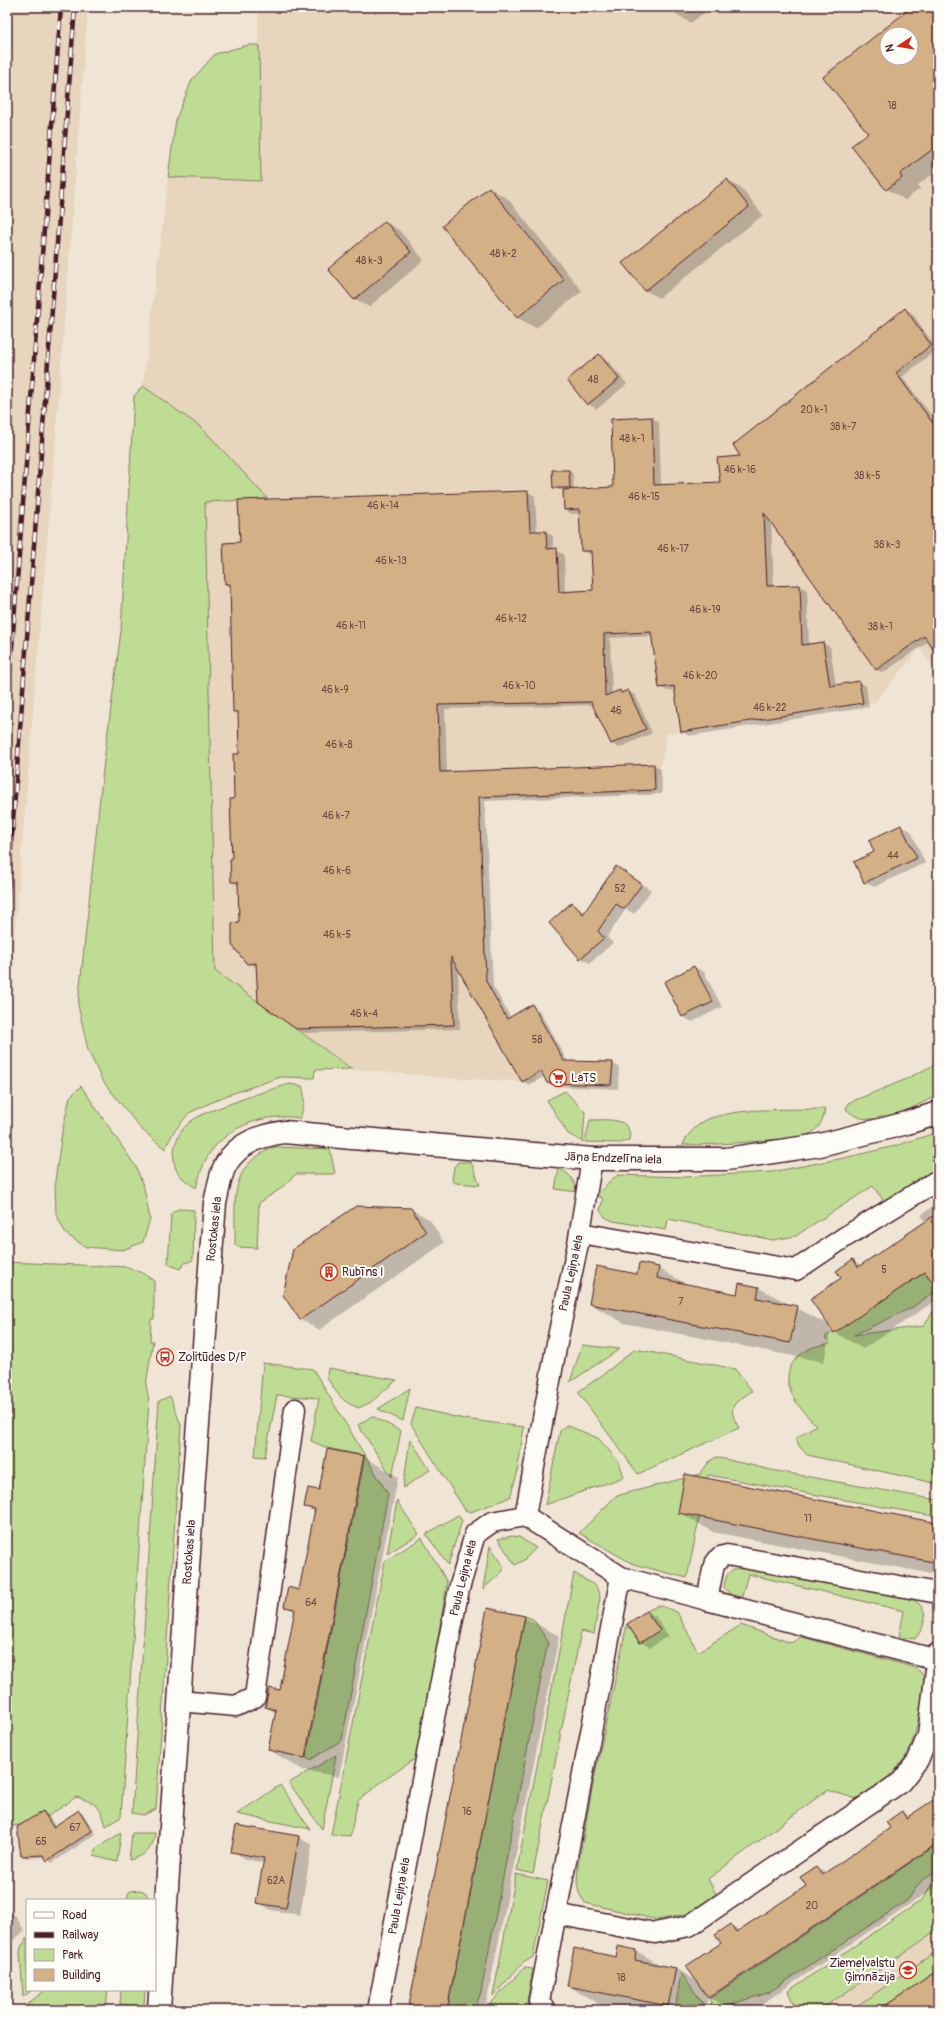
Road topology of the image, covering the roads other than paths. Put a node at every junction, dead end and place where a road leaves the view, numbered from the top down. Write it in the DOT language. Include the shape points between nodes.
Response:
graph roads {
  1 [pos="938,1113"];
  2 [pos="284,1132"];
  3 [pos="592,1159"];
  4 [pos="938,1180"];
  5 [pos="580,1233"];
  6 [pos="295,1409"];
  7 [pos="525,1516"];
  8 [pos="621,1577"];
  9 [pos="938,1593"];
  10 [pos="707,1600"];
  11 [pos="937,1656"];
  12 [pos="179,1701"];
  13 [pos="556,1914"];
  14 [pos="159,2010"];
  15 [pos="378,2010"];
  16 [pos="545,2010"];
  1 -- 3 [label="street, Jāņa Endzelīna iela" via="859,1136 726,1159"];
  2 -- 3 [label="street, Jāņa Endzelīna iela"];
  2 -- 12 [label="street, Rostokas iela" via="249,1141 237,1151 225,1165 214,1203"];
  3 -- 5 [label="street, Paula Lejiņa iela"];
  4 -- 5 [label="street" via="796,1270"];
  5 -- 7 [label="street, Paula Lejiņa iela"];
  6 -- 12 [label="street" via="255,1697 236,1706"];
  7 -- 8 [label="street"];
  7 -- 15 [label="street, Paula Lejiņa iela" via="492,1522 474,1534 452,1624"];
  8 -- 10 [label="street"];
  8 -- 13 [label="street"];
  9 -- 10 [label="street" via="727,1555 720,1557 714,1565"];
  10 -- 11 [label="street"];
  11 -- 13 [label="street" via="928,1735 918,1760 901,1782 689,1926 655,1933"];
  12 -- 14 [label="street, Rostokas iela"];
  13 -- 16 [label="street" via="539,2001"];
}
